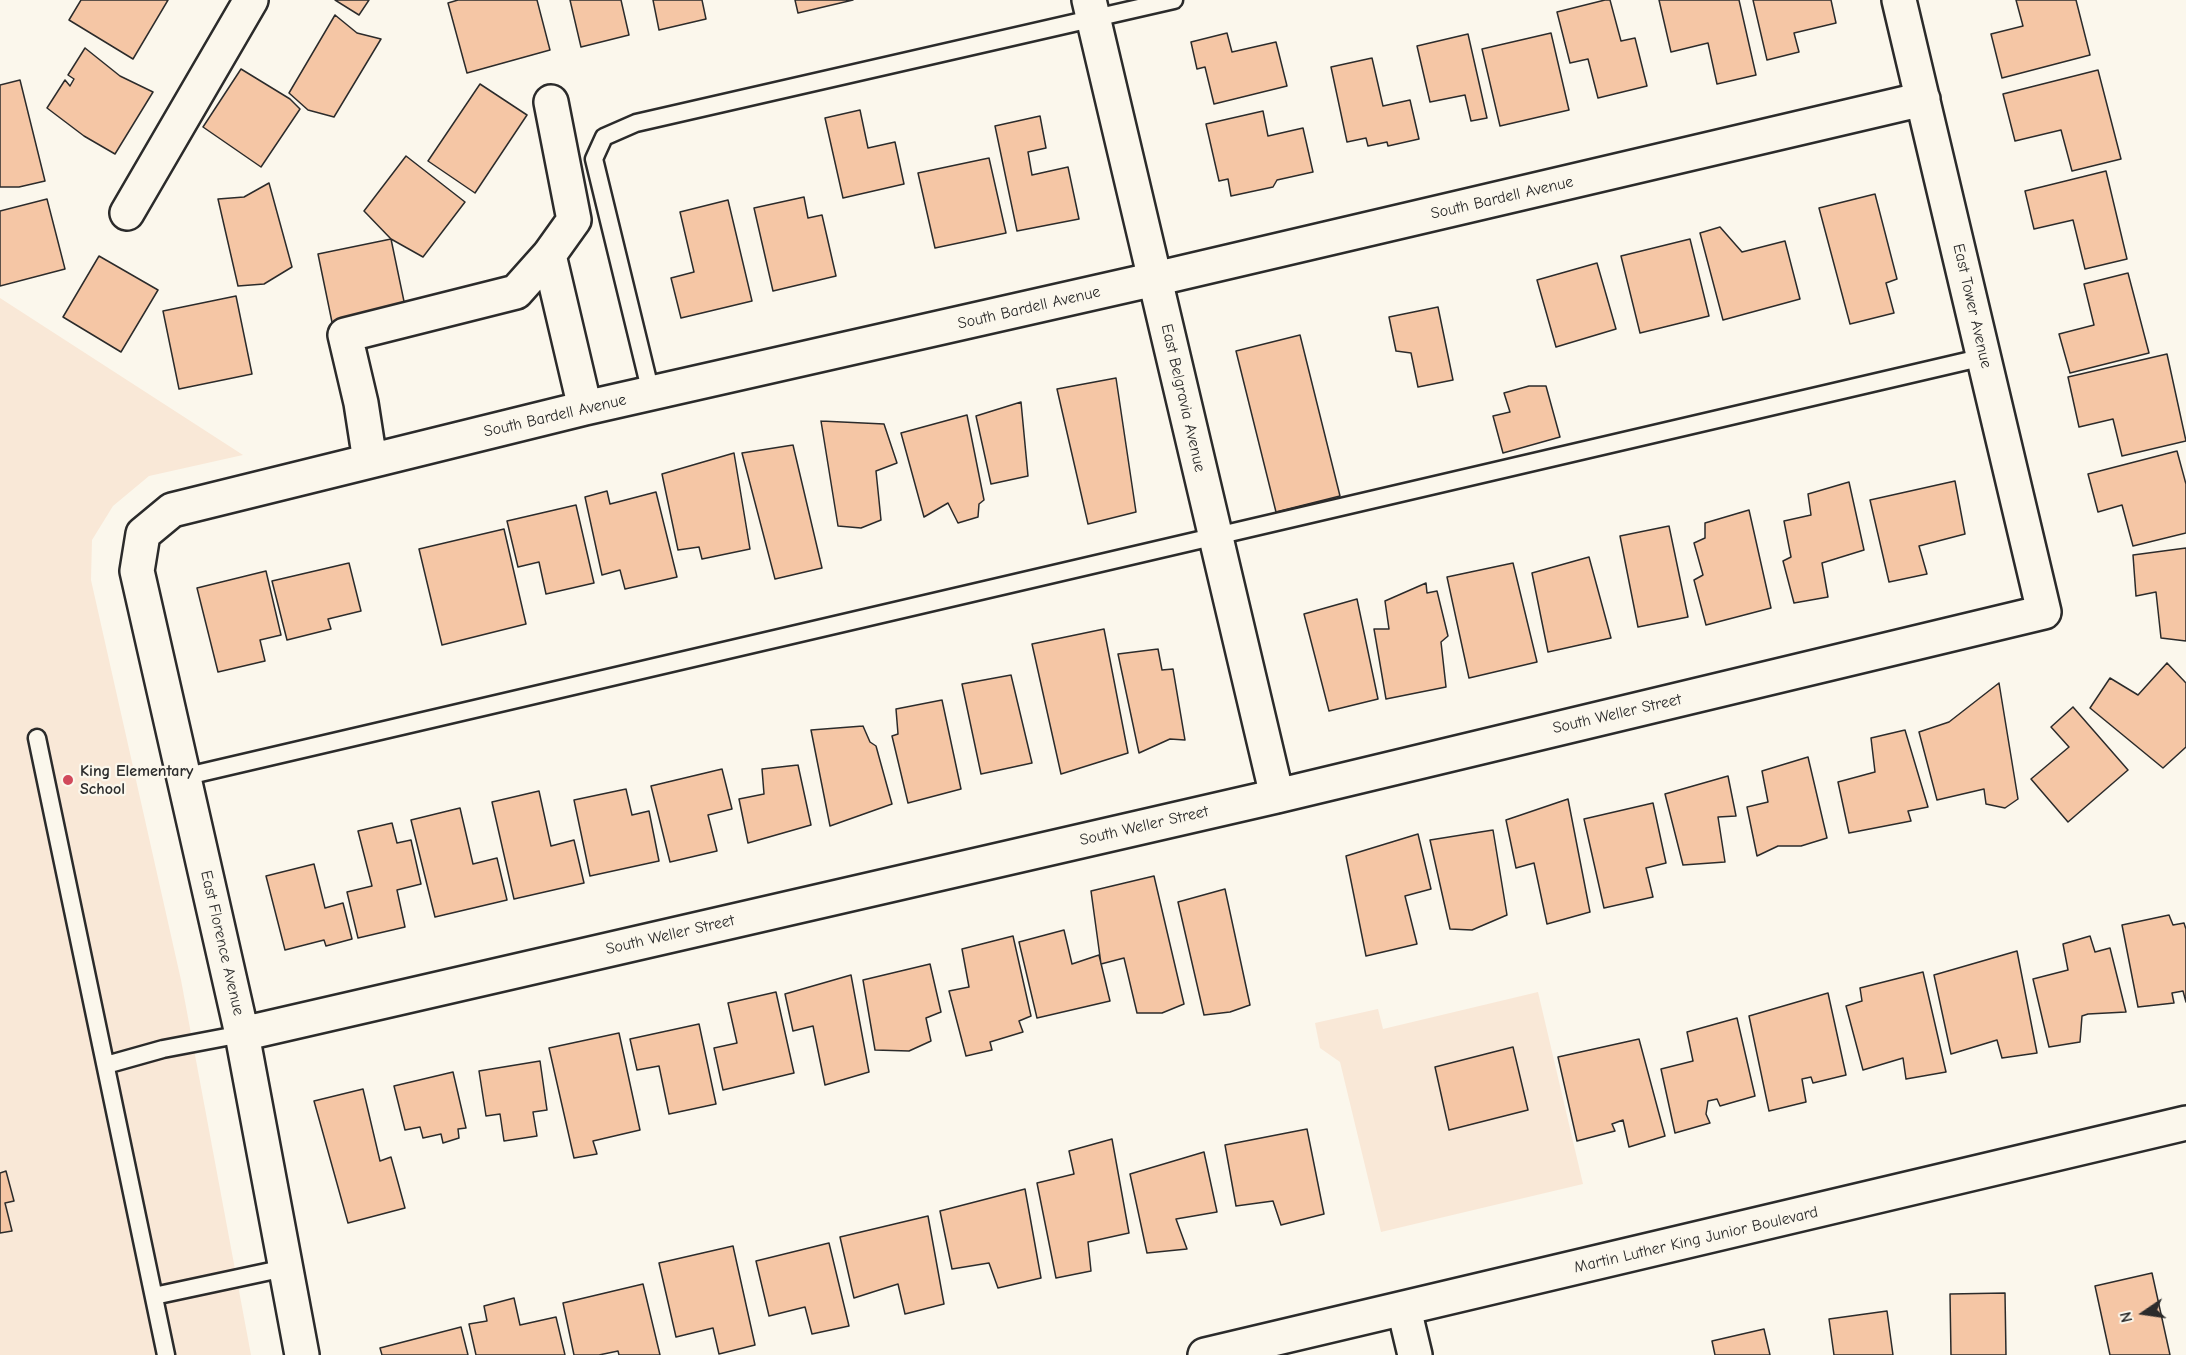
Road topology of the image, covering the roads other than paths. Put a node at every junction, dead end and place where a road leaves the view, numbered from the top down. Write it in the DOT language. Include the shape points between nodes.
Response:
graph roads {
  1 [pos="251,0"];
  2 [pos="1174,0"];
  3 [pos="1899,0"];
  4 [pos="1092,10"];
  5 [pos="1923,99"];
  6 [pos="551,102"];
  7 [pos="127,213"];
  8 [pos="549,255"];
  9 [pos="1155,279"];
  10 [pos="1984,357"];
  11 [pos="651,393"];
  12 [pos="585,408"];
  13 [pos="370,461"];
  14 [pos="142,534"];
  15 [pos="1216,535"];
  16 [pos="2044,612"];
  17 [pos="37,738"];
  18 [pos="183,777"];
  19 [pos="1277,795"];
  20 [pos="242,1034"];
  21 [pos="106,1065"];
  22 [pos="2186,1123"];
  23 [pos="285,1268"];
  24 [pos="154,1296"];
  25 [pos="1404,1309"];
  26 [pos="166,1355"];
  27 [pos="302,1355"];
  28 [pos="1205,1355"];
  29 [pos="1415,1355"];
  1 -- 7 [label="street"];
  2 -- 4 [label="lane"];
  3 -- 5 [label="street, East Tower Avenue"];
  4 -- 9 [label="street, East Belgravia Avenue"];
  4 -- 11 [label="lane" via="636,123 604,136 594,159"];
  5 -- 9 [label="street, South Bardell Avenue"];
  5 -- 10 [label="street, East Tower Avenue"];
  6 -- 8 [label="street" via="574,220"];
  8 -- 12 [label="street"];
  8 -- 13 [label="street" via="516,292 345,335"];
  9 -- 11 [label="street, South Bardell Avenue"];
  9 -- 15 [label="street, East Belgravia Avenue"];
  10 -- 15 [label="lane"];
  10 -- 16 [label="street, East Tower Avenue"];
  11 -- 12 [label="street, South Bardell Avenue"];
  12 -- 13 [label="street, South Bardell Avenue"];
  13 -- 14 [label="street, South Bardell Avenue" via="172,510"];
  14 -- 18 [label="street, East Florence Avenue" via="137,571"];
  15 -- 18 [label="lane"];
  15 -- 19 [label="street, East Belgravia Avenue"];
  16 -- 19 [label="street, South Weller Street"];
  17 -- 21 [label="lane"];
  18 -- 20 [label="street, East Florence Avenue"];
  19 -- 20 [label="street, South Weller Street"];
  20 -- 21 [label="lane"];
  20 -- 23 [label="street, East Florence Avenue"];
  21 -- 24 [label="lane"];
  22 -- 25 [label="street, Martin Luther King Junior Boulevard"];
  23 -- 24 [label="lane"];
  23 -- 27 [label="street, East Florence Avenue"];
  24 -- 26 [label="lane"];
  25 -- 28 [label="street, Martin Luther King Junior Boulevard"];
  25 -- 29 [label="street"];
}
